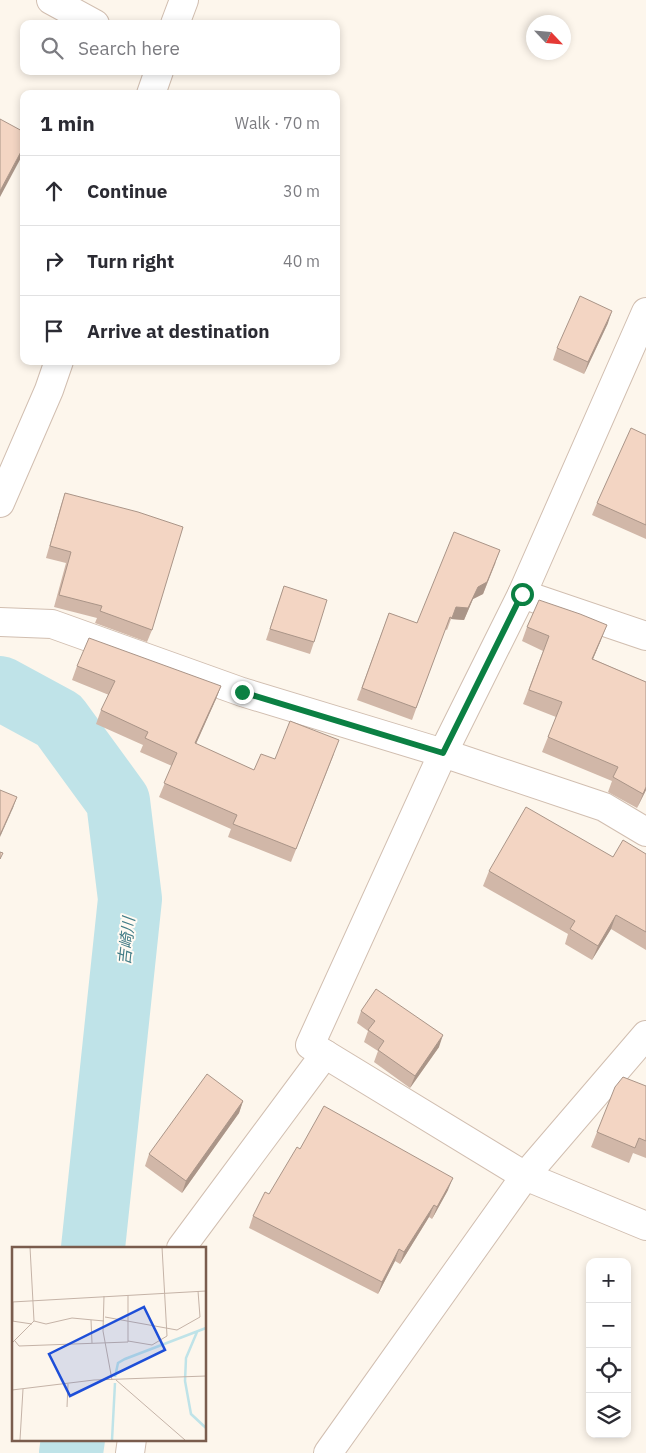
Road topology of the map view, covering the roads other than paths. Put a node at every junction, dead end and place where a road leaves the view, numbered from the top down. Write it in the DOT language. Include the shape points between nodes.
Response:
graph roads {
  1 [pos="51,0"];
  2 [pos="184,0"];
  3 [pos="88,20"];
  4 [pos="176,20"];
  5 [pos="158,75"];
  6 [pos="152,90"];
  7 [pos="646,312"];
  8 [pos="58,365"];
  9 [pos="0,503"];
  10 [pos="522,594"];
  11 [pos="0,622"];
  12 [pos="646,636"];
  13 [pos="443,753"];
  14 [pos="646,832"];
  15 [pos="646,1035"];
  16 [pos="325,1054"];
  17 [pos="525,1176"];
  18 [pos="646,1226"];
  19 [pos="182,1247"];
  20 [pos="132,1440"];
  21 [pos="130,1453"];
  22 [pos="328,1453"];
  1 -- 3 [label="street"];
  2 -- 4 [label="street"];
  5 -- 6 [label="street"];
  7 -- 10 [label="street"];
  8 -- 9 [label="street"];
  10 -- 12 [label="street"];
  10 -- 13 [label="street"];
  11 -- 13 [label="street" via="52,624 242,692"];
  13 -- 14 [label="street" via="604,806"];
  13 -- 16 [label="street" via="310,1045"];
  15 -- 17 [label="street"];
  16 -- 17 [label="street"];
  16 -- 19 [label="street"];
  17 -- 18 [label="street"];
  17 -- 22 [label="street"];
  20 -- 21 [label="street"];
}
